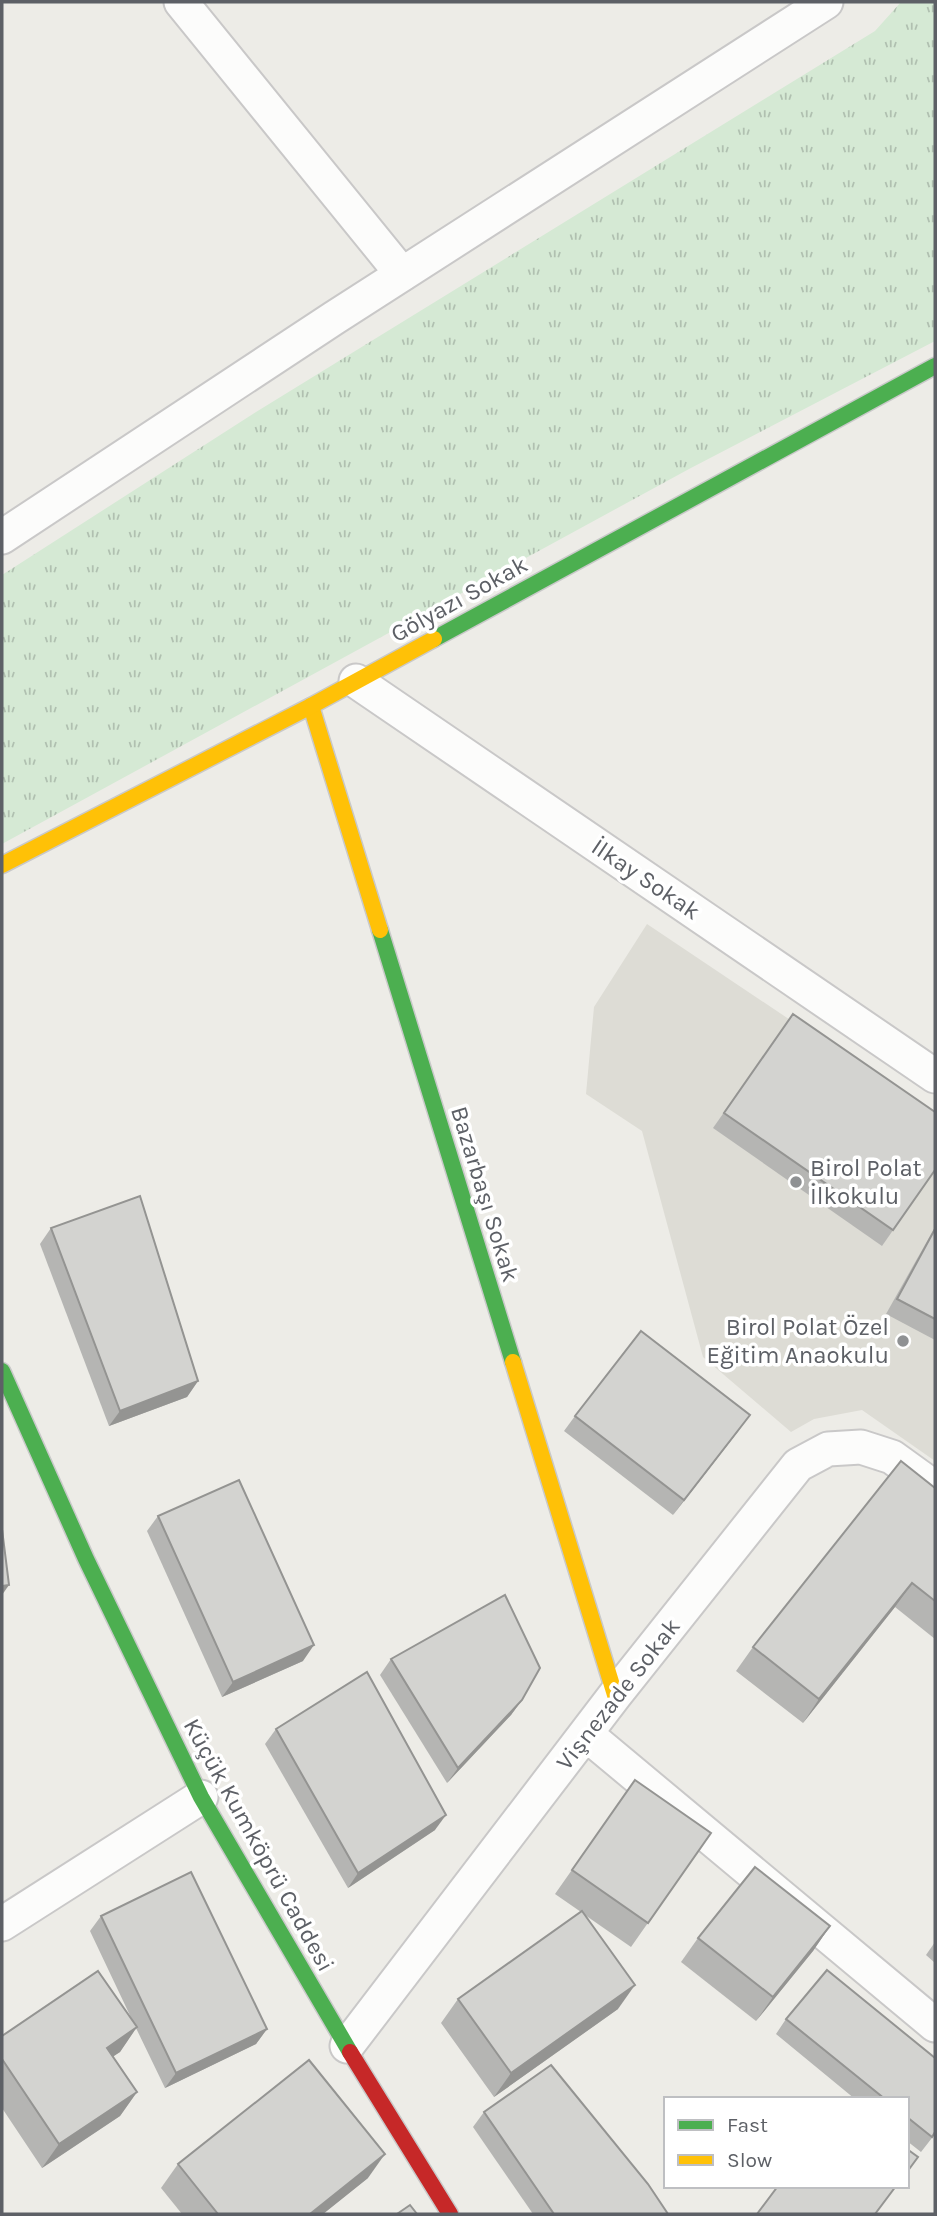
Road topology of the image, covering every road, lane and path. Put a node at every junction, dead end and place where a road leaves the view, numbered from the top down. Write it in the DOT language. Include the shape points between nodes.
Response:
graph roads {
  1 [pos="181,2"];
  2 [pos="827,2"];
  3 [pos="402,274"];
  4 [pos="935,366"];
  5 [pos="2,537"];
  6 [pos="356,681"];
  7 [pos="311,706"];
  8 [pos="2,865"];
  9 [pos="935,1076"];
  10 [pos="2,1371"];
  11 [pos="935,1488"];
  12 [pos="615,1695"];
  13 [pos="586,1734"];
  14 [pos="201,1797"];
  15 [pos="2,1924"];
  16 [pos="935,2025"];
  17 [pos="347,2046"];
  18 [pos="450,2214"];
  1 -- 3 [label="street"];
  2 -- 3 [label="street"];
  3 -- 5 [label="street"];
  4 -- 6 [label="street, Gölyazı Sokak"];
  6 -- 7 [label="street, Gölyazı Sokak"];
  6 -- 9 [label="street, İlkay Sokak"];
  7 -- 8 [label="street, Gölyazı Sokak"];
  7 -- 12 [label="street, Bazarbaşı Sokak"];
  10 -- 14 [label="street, Küçük Kumköprü Caddesi"];
  11 -- 12 [label="street, Vişnezade Sokak" via="892,1457 861,1447 828,1449 798,1465"];
  12 -- 13 [label="street, Vişnezade Sokak"];
  13 -- 16 [label="street"];
  13 -- 17 [label="street, Vişnezade Sokak"];
  14 -- 15 [label="street"];
  14 -- 17 [label="street, Küçük Kumköprü Caddesi"];
  17 -- 18 [label="street, Küçük Kumköprü Caddesi"];
}
